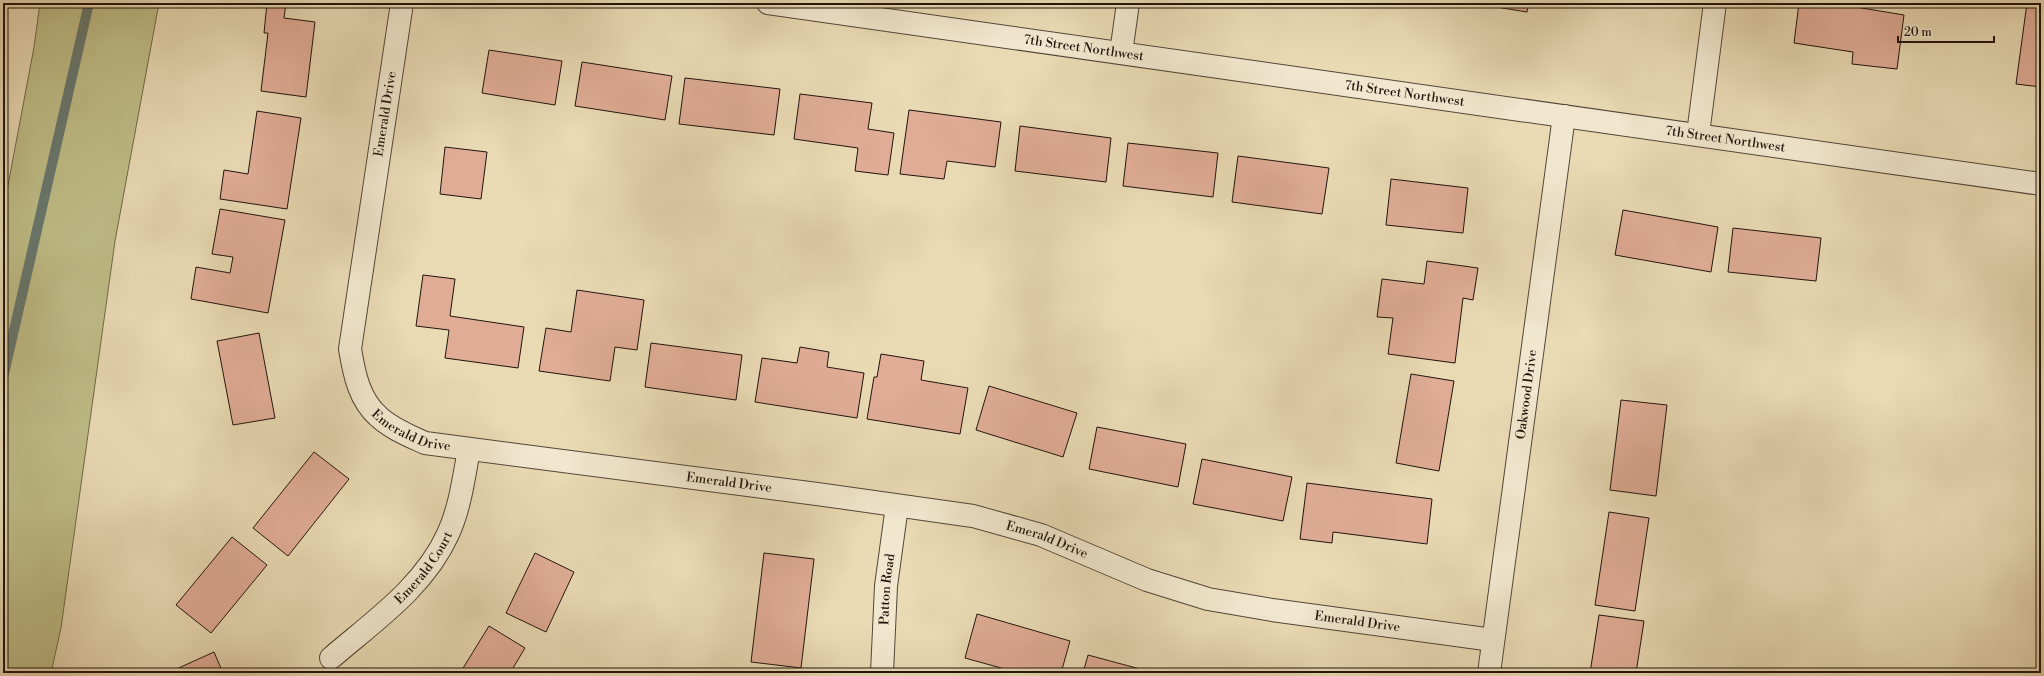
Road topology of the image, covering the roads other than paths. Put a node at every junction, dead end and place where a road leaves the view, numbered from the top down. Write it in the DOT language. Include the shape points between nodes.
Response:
graph roads {
  1 [pos="402,3"];
  2 [pos="768,3"];
  3 [pos="1128,3"];
  4 [pos="1715,3"];
  5 [pos="1121,53"];
  6 [pos="1564,116"];
  7 [pos="1698,134"];
  8 [pos="2041,184"];
  9 [pos="469,449"];
  10 [pos="897,506"];
  11 [pos="1493,640"];
  12 [pos="331,658"];
  13 [pos="882,673"];
  14 [pos="1489,673"];
  1 -- 9 [label="street, Emerald Drive" via="350,349 354,374 362,395 378,417 425,443"];
  2 -- 5 [label="street, 7th Street Northwest"];
  3 -- 5 [label="street"];
  4 -- 7 [label="street"];
  5 -- 6 [label="street, 7th Street Northwest"];
  6 -- 7 [label="street, 7th Street Northwest"];
  6 -- 11 [label="street, Oakwood Drive"];
  7 -- 8 [label="street, 7th Street Northwest"];
  9 -- 10 [label="street, Emerald Drive"];
  9 -- 12 [label="street, Emerald Court" via="460,495 448,534 427,570 400,600"];
  10 -- 11 [label="street, Emerald Drive" via="973,516 1041,535 1147,580 1208,599"];
  10 -- 13 [label="street, Patton Road" via="886,586"];
  11 -- 14 [label="street, Oakwood Drive"];
}
